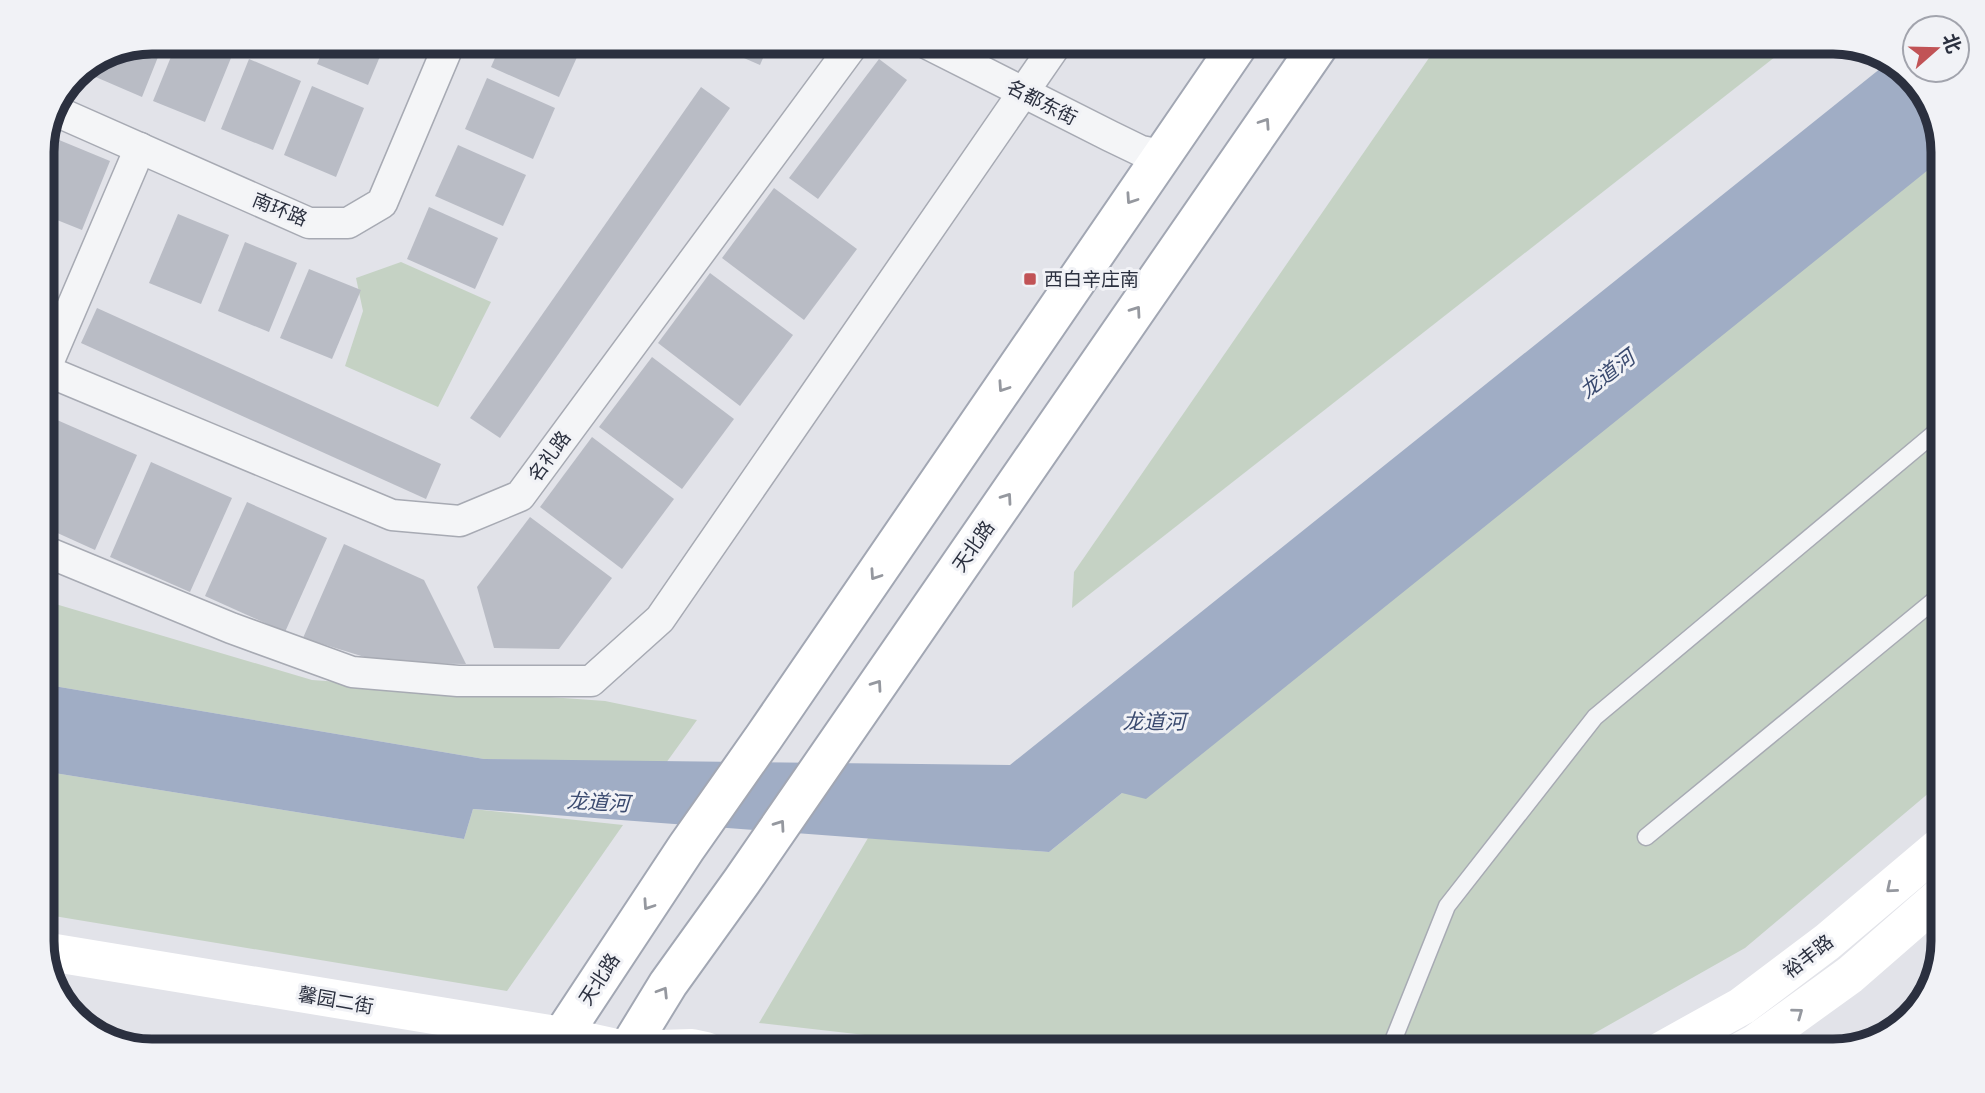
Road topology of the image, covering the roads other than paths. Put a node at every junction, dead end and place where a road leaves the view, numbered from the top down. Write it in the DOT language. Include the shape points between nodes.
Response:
graph roads {
  1 [pos="445,54"];
  2 [pos="846,54"];
  3 [pos="948,54"];
  4 [pos="1050,54"];
  5 [pos="1232,54"];
  6 [pos="1313,54"];
  7 [pos="1025,93"];
  8 [pos="63,114"];
  9 [pos="140,148"];
  10 [pos="1161,155"];
  11 [pos="54,347"];
  12 [pos="54,377"];
  13 [pos="1931,436"];
  14 [pos="54,555"];
  15 [pos="1931,603"];
  16 [pos="1646,837"];
  17 [pos="1931,855"];
  18 [pos="1931,904"];
  19 [pos="55,953"];
  20 [pos="529,1039"];
  21 [pos="560,1039"];
  22 [pos="635,1039"];
  23 [pos="1393,1039"];
  24 [pos="1683,1039"];
  25 [pos="1758,1039"];
  1 -- 9 [label="street, 南环路" via="382,203 348,223 309,223"];
  2 -- 12 [label="street, 名礼路" via="520,496 460,521 392,515"];
  3 -- 7 [label="street, 名都东街"];
  4 -- 7 [label="street"];
  5 -- 10 [label="main road, 天北路"];
  22 -- 6 [label="main road, 天北路, one-way" via="668,984"];
  7 -- 10 [label="street, 名都东街" via="1130,146"];
  7 -- 14 [label="street" via="660,619 591,681 458,681 352,672"];
  8 -- 9 [label="street, 南环路"];
  9 -- 11 [label="street, 名礼路"];
  10 -- 21 [label="main road, 天北路, one-way" via="685,848"];
  13 -- 23 [label="lane" via="1595,717 1447,906"];
  15 -- 16 [label="lane"];
  17 -- 24 [label="main road, 裕丰路, one-way" via="1742,1006"];
  25 -- 18 [label="main road, 裕丰路, one-way" via="1850,975"];
  19 -- 20 [label="main road, 馨园二街"];
}
